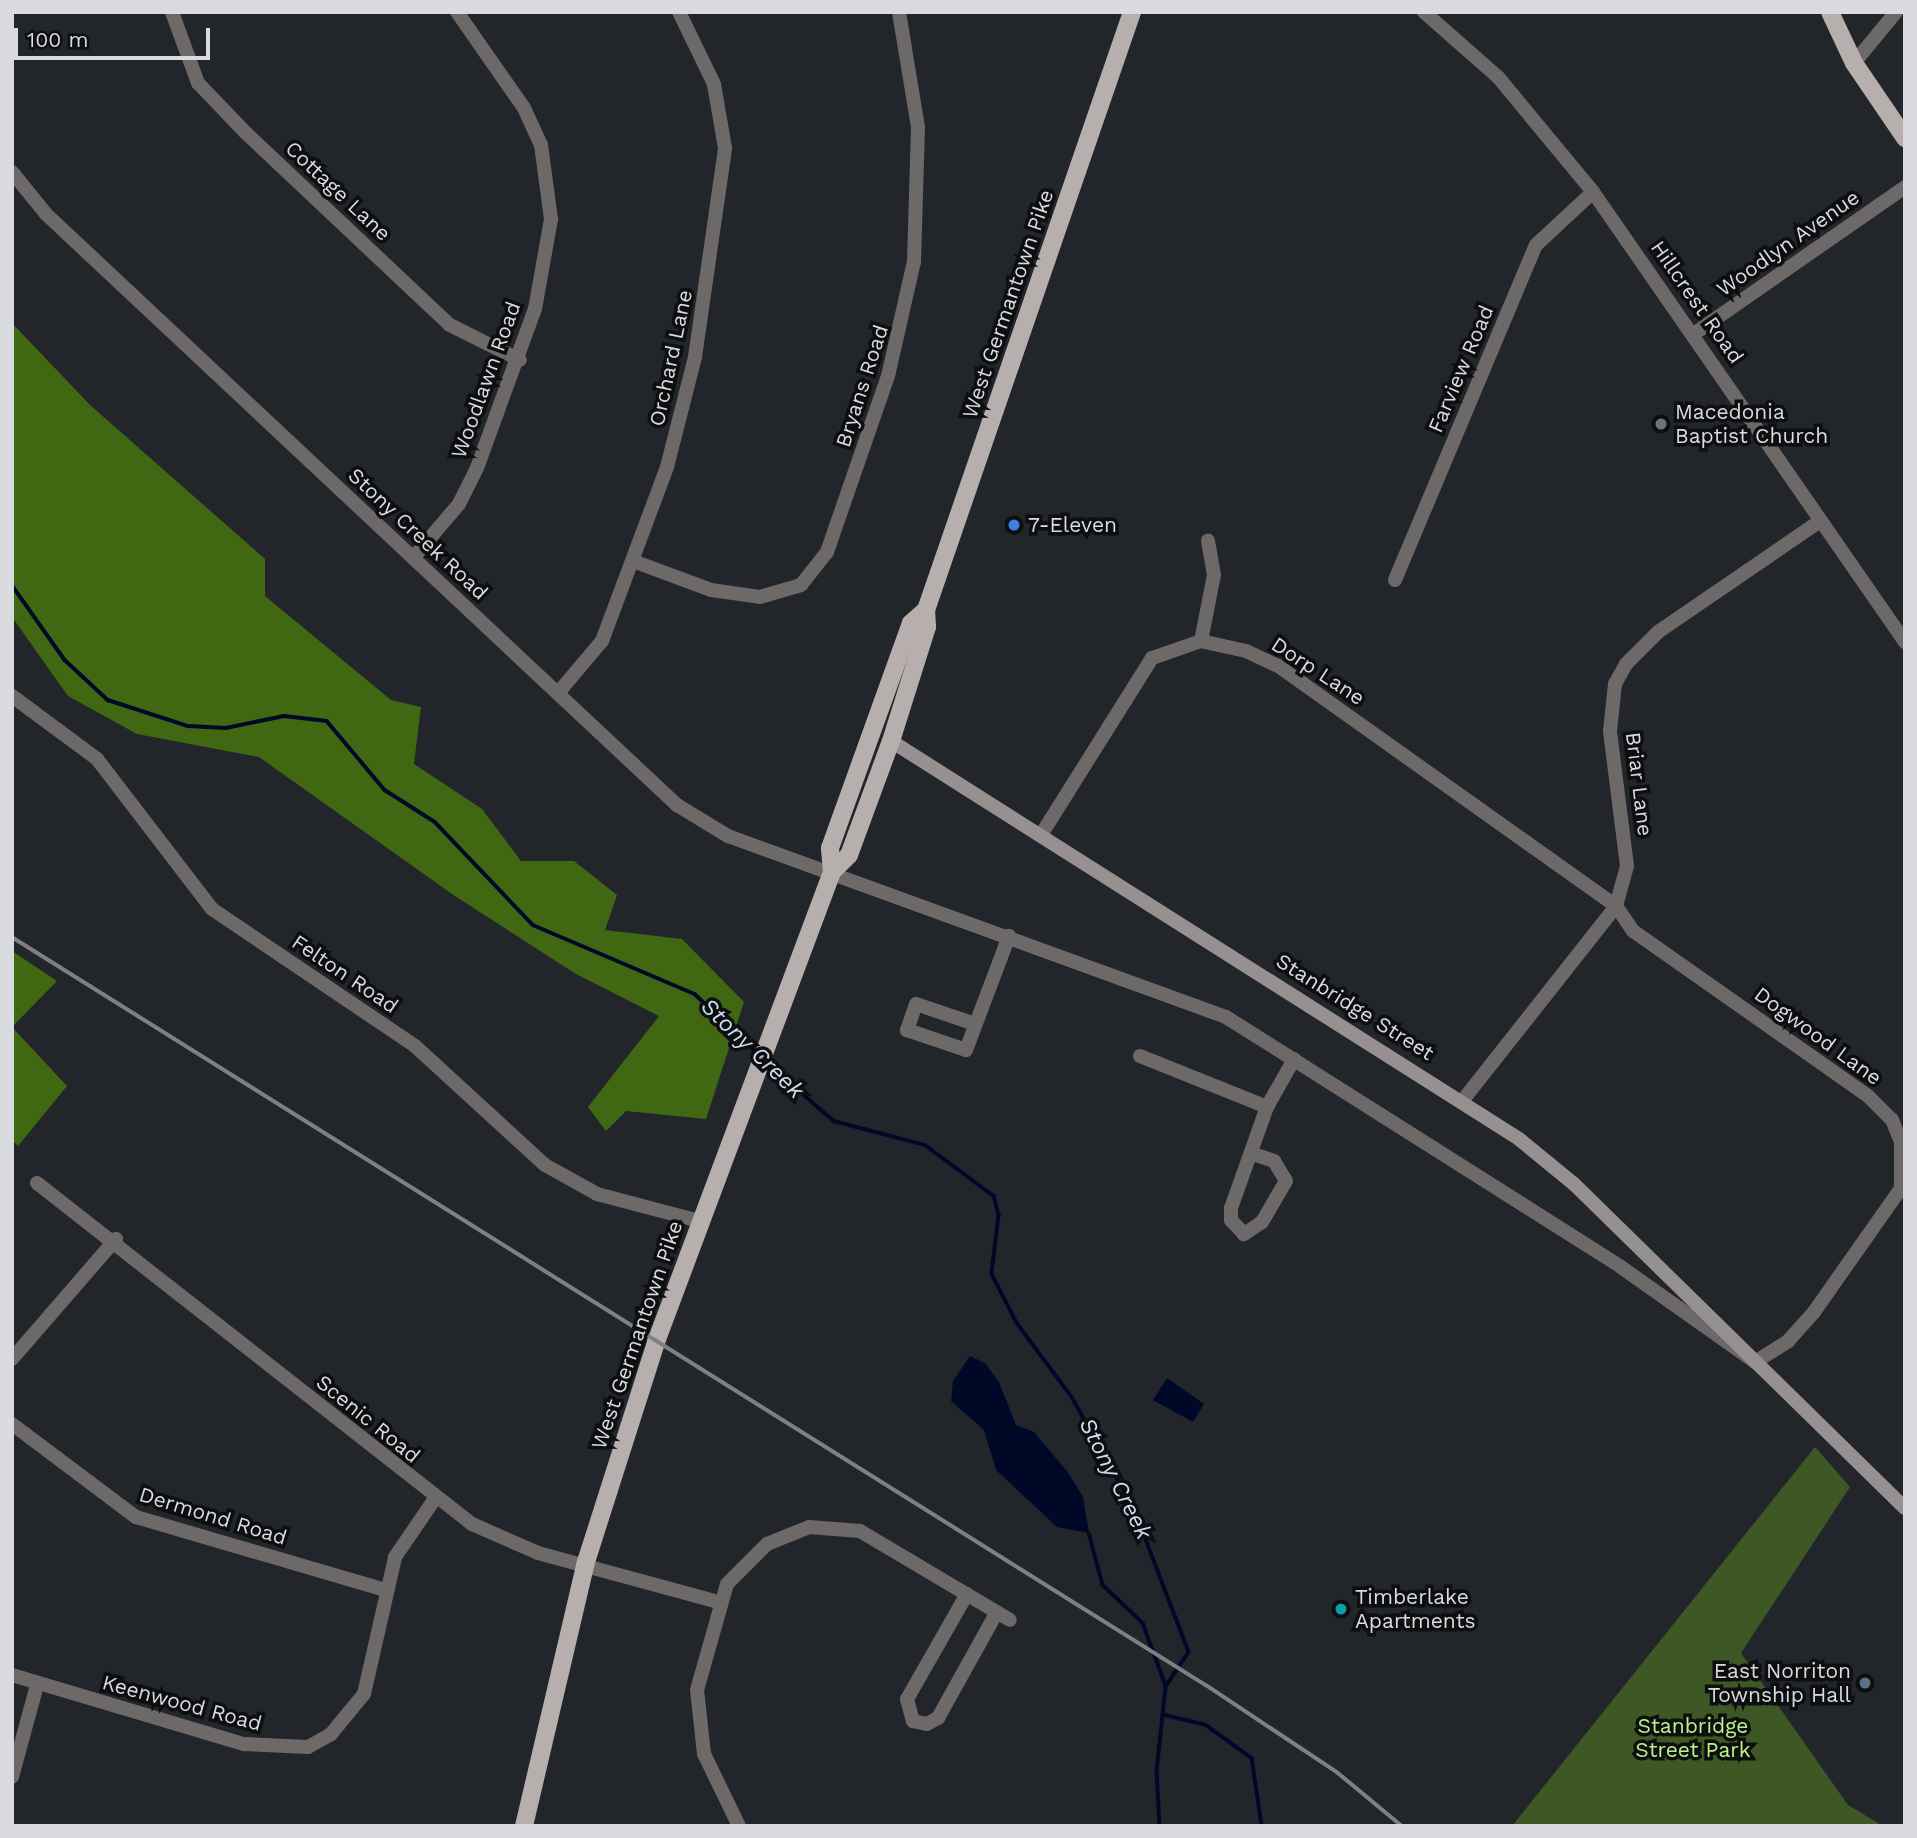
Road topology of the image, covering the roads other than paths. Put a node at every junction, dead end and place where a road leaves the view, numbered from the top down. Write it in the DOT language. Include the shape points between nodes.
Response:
graph roads {
  1 [pos="172,12"];
  2 [pos="457,12"];
  3 [pos="679,12"];
  4 [pos="899,12"];
  5 [pos="1132,12"];
  6 [pos="1424,12"];
  7 [pos="1830,12"];
  8 [pos="1896,12"];
  9 [pos="1854,63"];
  10 [pos="1905,138"];
  11 [pos="12,172"];
  12 [pos="1905,187"];
  13 [pos="1593,192"];
  14 [pos="1695,333"];
  15 [pos="520,360"];
  16 [pos="1820,521"];
  17 [pos="1208,541"];
  18 [pos="412,558"];
  19 [pos="633,561"];
  20 [pos="1395,580"];
  21 [pos="926,610"];
  22 [pos="1201,641"];
  23 [pos="1905,642"];
  24 [pos="558,693"];
  25 [pos="12,695"];
  26 [pos="891,741"];
  27 [pos="1041,835"];
  28 [pos="832,872"];
  29 [pos="1616,905"];
  30 [pos="1009,936"];
  31 [pos="975,1024"];
  32 [pos="1140,1056"];
  33 [pos="1294,1059"];
  34 [pos="1463,1100"];
  35 [pos="1267,1107"];
  36 [pos="1253,1154"];
  37 [pos="37,1183"];
  38 [pos="700,1221"];
  39 [pos="116,1239"];
  40 [pos="12,1359"];
  41 [pos="1755,1362"];
  42 [pos="12,1424"];
  43 [pos="434,1500"];
  44 [pos="1905,1508"];
  45 [pos="585,1566"];
  46 [pos="385,1590"];
  47 [pos="967,1594"];
  48 [pos="718,1602"];
  49 [pos="997,1612"];
  50 [pos="1010,1620"];
  51 [pos="12,1675"];
  52 [pos="37,1685"];
  53 [pos="12,1777"];
  54 [pos="524,1826"];
  55 [pos="739,1826"];
  1 -- 15 [label="street, Cottage Lane" via="198,83 246,133 450,325"];
  2 -- 15 [label="street, Woodlawn Road" via="524,108 548,184 547,261"];
  3 -- 19 [label="street, Orchard Lane" via="715,84 725,148 682,418"];
  4 -- 19 [label="street, Bryans Road" via="918,127 914,262 888,376 827,552 801,585 760,597 711,590"];
  5 -- 21 [label="main road, West Germantown Pike"];
  6 -- 13 [label="street, Hillcrest Road" via="1498,77"];
  7 -- 9 [label="main road"];
  8 -- 9 [label="street"];
  9 -- 10 [label="main road"];
  11 -- 18 [label="street, Stony Creek Road" via="47,214"];
  12 -- 14 [label="street, Woodlyn Avenue"];
  13 -- 14 [label="street, Hillcrest Road"];
  13 -- 20 [label="street, Farview Road" via="1536,245"];
  14 -- 16 [label="street, Hillcrest Road"];
  15 -- 18 [label="street, Woodlawn Road" via="459,504"];
  16 -- 23 [label="street, Hillcrest Road"];
  16 -- 29 [label="street, Briar Lane" via="1658,632 1626,664 1615,684 1610,731 1627,866"];
  17 -- 22 [label="street" via="1214,575"];
  18 -- 24 [label="street, Stony Creek Road"];
  19 -- 24 [label="street, Orchard Lane" via="602,641"];
  21 -- 26 [label="main road, West Germantown Pike" via="927,627"];
  21 -- 28 [label="main road, West Germantown Pike" via="911,622 830,848"];
  22 -- 27 [label="street" via="1152,658"];
  22 -- 29 [label="street, Dorp Lane" via="1278,666"];
  24 -- 28 [label="street, Stony Creek Road" via="677,804 728,836"];
  25 -- 38 [label="street, Felton Road" via="97,760 212,909 415,1046 545,1164 597,1194"];
  26 -- 27 [label="street, Stanbridge Street"];
  26 -- 28 [label="main road, West Germantown Pike" via="849,855"];
  27 -- 34 [label="street, Stanbridge Street"];
  28 -- 30 [label="street, Stanbridge Street"];
  28 -- 38 [label="main road, West Germantown Pike"];
  29 -- 34 [label="street, Briar Lane"];
  29 -- 41 [label="street, Dogwood Lane" via="1633,931 1868,1096 1892,1119 1901,1142 1901,1188 1892,1208 1814,1312 1788,1341"];
  30 -- 31 [label="street"];
  30 -- 33 [label="street, Stanbridge Street" via="1226,1017"];
  31 -- 31 [label="street" via="966,1050 907,1030 916,1004"];
  32 -- 35 [label="street"];
  33 -- 35 [label="street"];
  33 -- 41 [label="street, Stanbridge Street" via="1621,1267"];
  34 -- 41 [label="street, Stanbridge Street" via="1574,1184"];
  35 -- 36 [label="street"];
  36 -- 36 [label="street" via="1231,1208 1231,1220 1244,1234 1262,1222 1286,1181 1274,1161"];
  37 -- 39 [label="street, Scenic Road"];
  38 -- 45 [label="main road, West Germantown Pike"];
  39 -- 40 [label="street"];
  39 -- 43 [label="street, Scenic Road"];
  41 -- 44 [label="street, Stanbridge Street"];
  42 -- 46 [label="street, Dermond Road" via="123,1511"];
  43 -- 45 [label="street, Scenic Road" via="508,1542"];
  43 -- 46 [label="street, Keenwood Road" via="411,1526"];
  45 -- 48 [label="street, Scenic Road"];
  45 -- 54 [label="main road, West Germantown Pike"];
  46 -- 52 [label="street, Keenwood Road" via="364,1693 331,1734 308,1747 244,1744"];
  47 -- 48 [label="street" via="873,1536 819,1527 767,1544 734,1573"];
  47 -- 49 [label="street"];
  47 -- 49 [label="street" via="907,1699 913,1721 938,1718"];
  48 -- 55 [label="street" via="697,1690 699,1727 704,1754"];
  49 -- 50 [label="street"];
  51 -- 52 [label="street, Keenwood Road"];
  52 -- 53 [label="street"];
}
